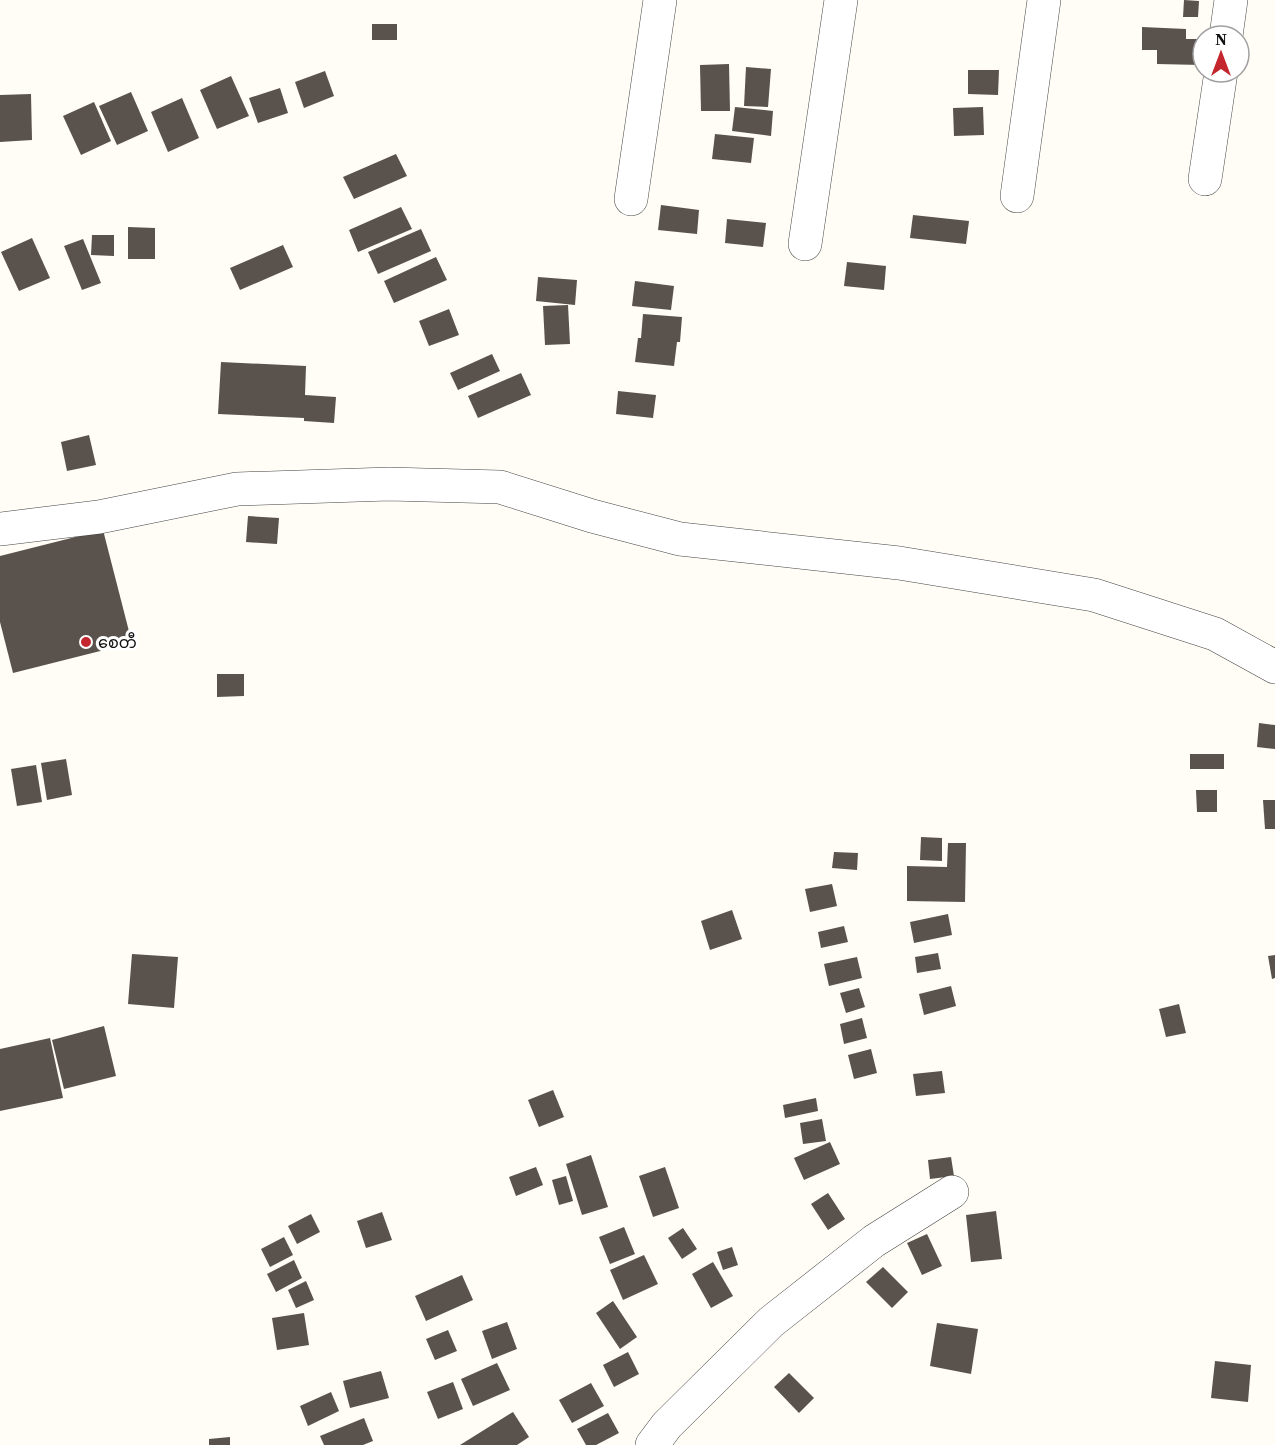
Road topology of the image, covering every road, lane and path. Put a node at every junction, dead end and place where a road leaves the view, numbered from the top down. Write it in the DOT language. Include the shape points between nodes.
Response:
graph roads {
  1 [pos="660,0"];
  2 [pos="841,0"];
  3 [pos="1044,0"];
  4 [pos="1231,0"];
  5 [pos="1228,24"];
  6 [pos="1219,84"];
  7 [pos="1205,179"];
  8 [pos="1017,196"];
  9 [pos="631,199"];
  10 [pos="805,244"];
  11 [pos="0,529"];
  12 [pos="1275,667"];
  13 [pos="952,1192"];
  14 [pos="652,1445"];
  1 -- 9 [label="street"];
  2 -- 10 [label="street"];
  3 -- 8 [label="street"];
  4 -- 5 [label="street"];
  6 -- 7 [label="street"];
  11 -- 12 [label="street" via="99,517 237,489 388,484 500,487 680,539 899,563 1094,595 1215,634"];
  13 -- 14 [label="street" via="874,1241 771,1322 667,1425"];
}
